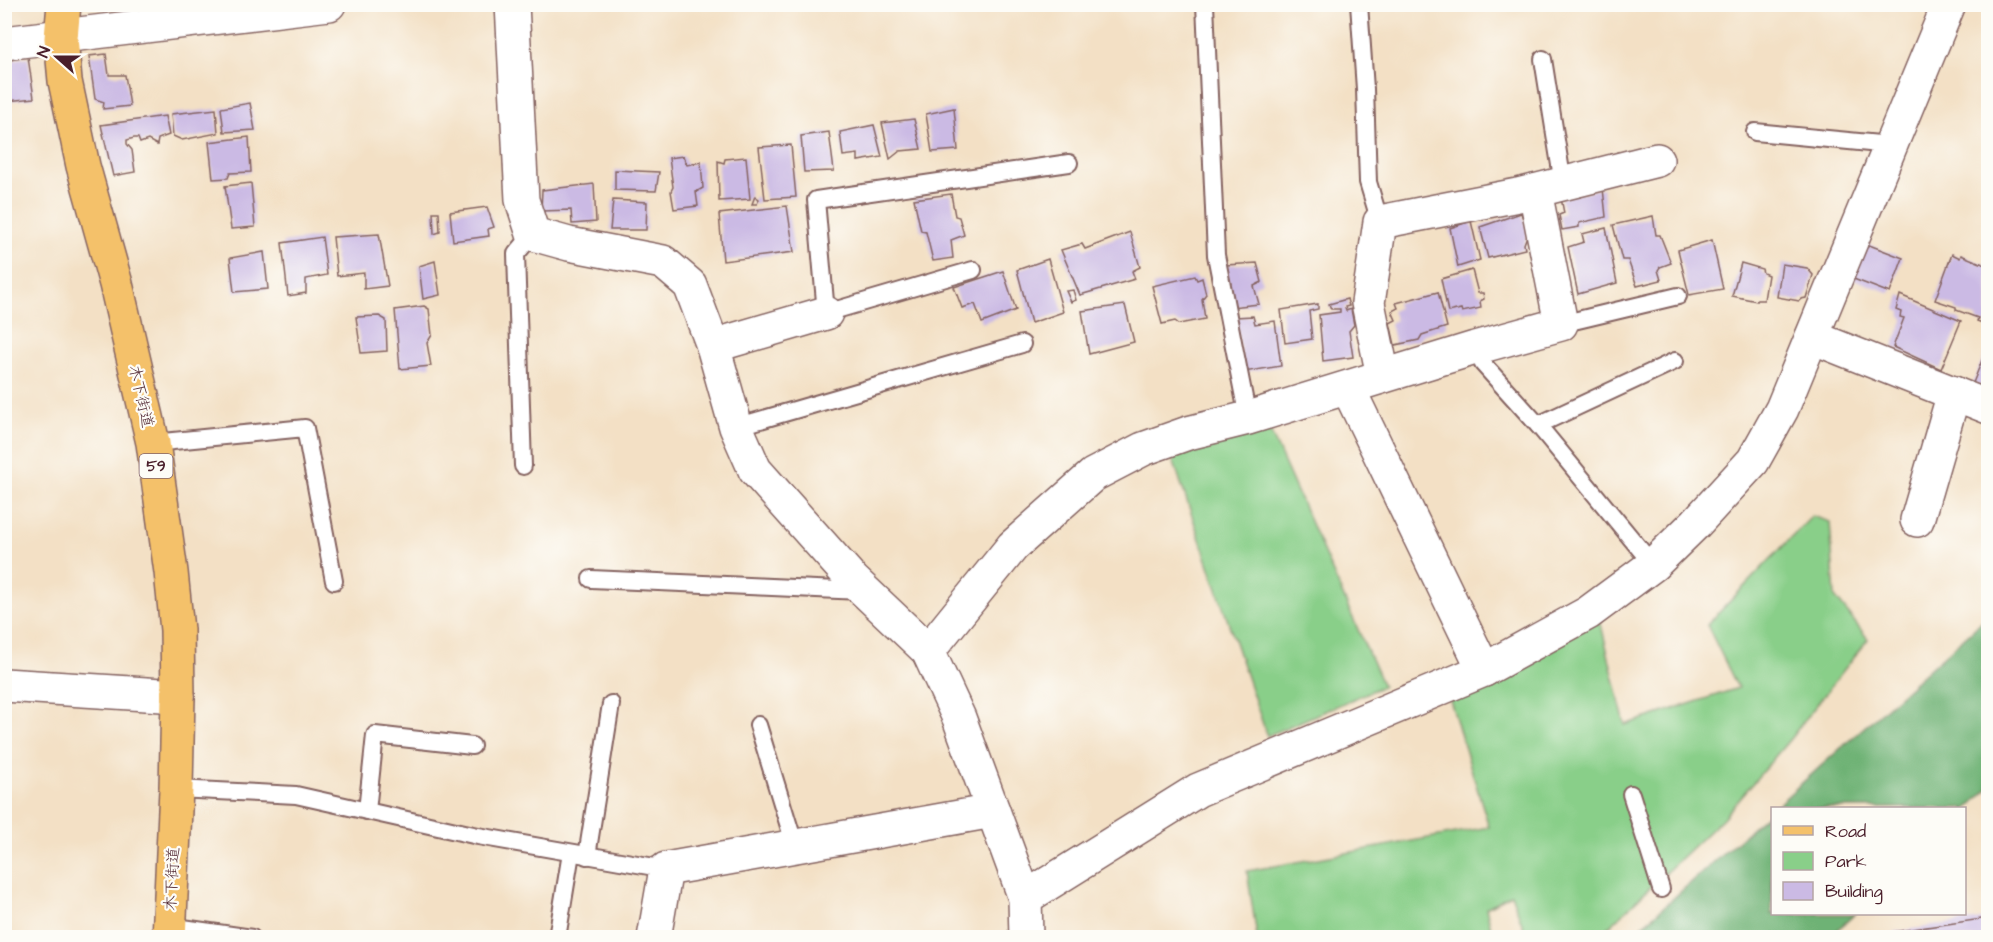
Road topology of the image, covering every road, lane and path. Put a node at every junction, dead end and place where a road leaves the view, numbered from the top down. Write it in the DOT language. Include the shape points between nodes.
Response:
graph roads {
  1 [pos="64,4"];
  2 [pos="329,4"];
  3 [pos="512,4"];
  4 [pos="1204,4"];
  5 [pos="1359,4"];
  6 [pos="1949,4"];
  7 [pos="61,38"];
  8 [pos="4,43"];
  9 [pos="1542,59"];
  10 [pos="1755,132"];
  11 [pos="1890,146"];
  12 [pos="1657,160"];
  13 [pos="1069,163"];
  14 [pos="1549,187"];
  15 [pos="1380,222"];
  16 [pos="533,234"];
  17 [pos="973,270"];
  18 [pos="1678,296"];
  19 [pos="826,313"];
  20 [pos="1561,324"];
  21 [pos="1812,337"];
  22 [pos="1022,344"];
  23 [pos="713,346"];
  24 [pos="1475,348"];
  25 [pos="1675,361"];
  26 [pos="1383,376"];
  27 [pos="1348,388"];
  28 [pos="1954,393"];
  29 [pos="1989,407"];
  30 [pos="1248,418"];
  31 [pos="1538,424"];
  32 [pos="736,427"];
  33 [pos="153,443"];
  34 [pos="523,466"];
  35 [pos="1917,520"];
  36 [pos="1653,565"];
  37 [pos="591,579"];
  38 [pos="334,580"];
  39 [pos="865,591"];
  40 [pos="928,651"];
  41 [pos="1484,670"];
  42 [pos="7,676"];
  43 [pos="178,696"];
  44 [pos="611,704"];
  45 [pos="758,725"];
  46 [pos="472,746"];
  47 [pos="176,789"];
  48 [pos="1631,794"];
  49 [pos="368,811"];
  50 [pos="993,811"];
  51 [pos="795,846"];
  52 [pos="579,854"];
  53 [pos="666,869"];
  54 [pos="1661,889"];
  55 [pos="1025,898"];
  56 [pos="169,932"];
  57 [pos="252,938"];
  58 [pos="556,938"];
  59 [pos="654,938"];
  60 [pos="1026,938"];
  1 -- 7 [label="main road, 木下街道 / 59"];
  2 -- 7 [label="street"];
  3 -- 16 [label="street" via="522,200"];
  4 -- 30 [label="lane" via="1216,255"];
  5 -- 15 [label="lane" via="1368,182"];
  6 -- 11 [label="street"];
  7 -- 8 [label="street"];
  7 -- 33 [label="main road, 木下街道 / 59" via="65,81 81,155"];
  9 -- 14 [label="lane"];
  10 -- 11 [label="lane"];
  11 -- 21 [label="street"];
  12 -- 14 [label="street"];
  13 -- 19 [label="lane" via="816,200"];
  14 -- 15 [label="street"];
  14 -- 20 [label="street"];
  15 -- 26 [label="street" via="1368,303"];
  16 -- 23 [label="street" via="663,261 690,285"];
  16 -- 34 [label="lane" via="516,254"];
  17 -- 19 [label="lane"];
  18 -- 20 [label="lane"];
  19 -- 23 [label="street"];
  20 -- 24 [label="street"];
  21 -- 28 [label="street"];
  21 -- 36 [label="street" via="1782,409 1753,461"];
  22 -- 32 [label="lane"];
  23 -- 32 [label="street"];
  24 -- 26 [label="street"];
  24 -- 31 [label="lane" via="1483,364"];
  25 -- 31 [label="lane"];
  26 -- 27 [label="street"];
  27 -- 30 [label="street"];
  27 -- 41 [label="street"];
  28 -- 29 [label="street"];
  28 -- 35 [label="street"];
  30 -- 40 [label="street" via="1143,449 1093,475 1013,546"];
  31 -- 36 [label="lane"];
  32 -- 39 [label="street" via="755,470"];
  33 -- 38 [label="lane" via="305,428"];
  33 -- 43 [label="main road, 木下街道 / 59" via="173,583"];
  36 -- 41 [label="street" via="1588,614"];
  37 -- 39 [label="lane"];
  39 -- 40 [label="street"];
  40 -- 50 [label="street" via="959,718"];
  41 -- 55 [label="street" via="1198,790"];
  42 -- 43 [label="street"];
  43 -- 47 [label="main road, 木下街道 / 59"];
  44 -- 52 [label="lane"];
  45 -- 51 [label="lane"];
  46 -- 49 [label="lane" via="375,735"];
  47 -- 49 [label="lane" via="296,795"];
  47 -- 56 [label="main road, 木下街道 / 59"];
  48 -- 54 [label="lane"];
  49 -- 52 [label="lane"];
  50 -- 51 [label="street"];
  50 -- 55 [label="street"];
  51 -- 53 [label="street"];
  52 -- 53 [label="lane"];
  52 -- 58 [label="lane"];
  53 -- 59 [label="street"];
  55 -- 60 [label="street"];
  56 -- 57 [label="lane"];
}
